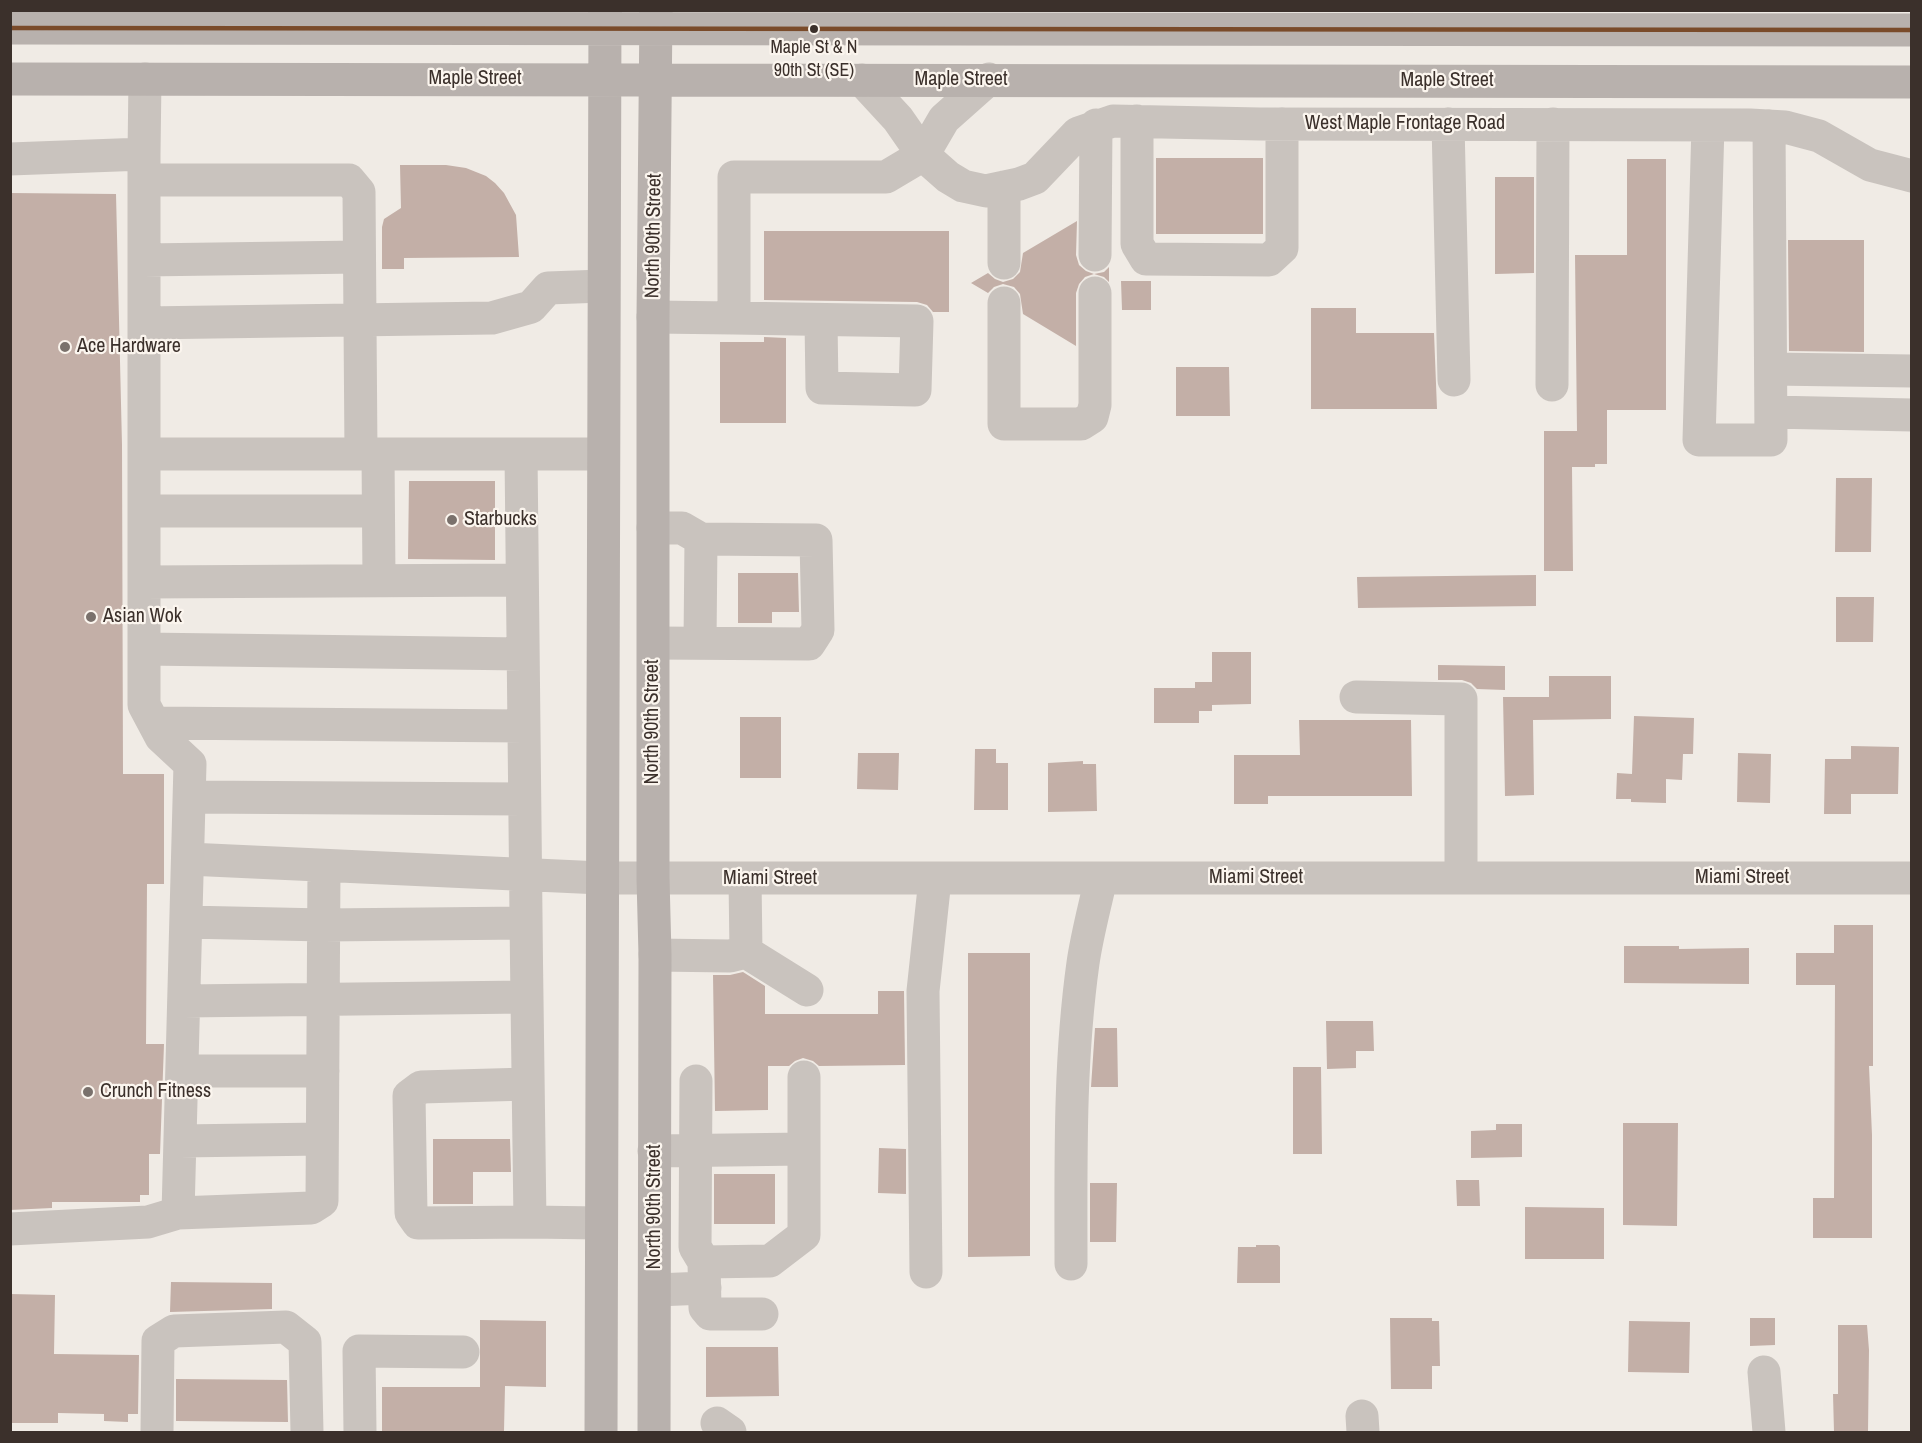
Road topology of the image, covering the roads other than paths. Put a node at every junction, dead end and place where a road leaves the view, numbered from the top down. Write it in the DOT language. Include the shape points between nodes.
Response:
graph roads {
  1 [pos="309,19"];
  2 [pos="604,19"];
  3 [pos="656,19"];
  4 [pos="868,19"];
  5 [pos="1105,20"];
  6 [pos="1523,20"];
  7 [pos="1674,20"];
  8 [pos="26,22"];
  9 [pos="1911,30"];
  10 [pos="10,79"];
  11 [pos="146,80"];
  12 [pos="603,80"];
  13 [pos="655,80"];
  14 [pos="862,80"];
  15 [pos="989,80"];
  16 [pos="1911,82"];
  17 [pos="1137,121"];
  18 [pos="1282,124"];
  19 [pos="1448,124"];
  20 [pos="1553,124"];
  21 [pos="1096,125"];
  22 [pos="1708,125"];
  23 [pos="1769,126"];
  24 [pos="923,155"];
  25 [pos="10,159"];
  26 [pos="144,167"];
  27 [pos="1911,176"];
  28 [pos="1004,187"];
  29 [pos="1095,255"];
  30 [pos="360,257"];
  31 [pos="144,260"];
  32 [pos="1004,263"];
  33 [pos="603,286"];
  34 [pos="1095,293"];
  35 [pos="1004,303"];
  36 [pos="653,317"];
  37 [pos="734,318"];
  38 [pos="360,320"];
  39 [pos="821,321"];
  40 [pos="144,323"];
  41 [pos="1771,369"];
  42 [pos="1911,371"];
  43 [pos="1454,380"];
  44 [pos="1552,385"];
  45 [pos="1771,412"];
  46 [pos="1911,415"];
  47 [pos="144,454"];
  48 [pos="369,454"];
  49 [pos="521,454"];
  50 [pos="602,454"];
  51 [pos="144,511"];
  52 [pos="378,511"];
  53 [pos="653,528"];
  54 [pos="716,539"];
  55 [pos="379,580"];
  56 [pos="522,580"];
  57 [pos="144,582"];
  58 [pos="654,643"];
  59 [pos="699,643"];
  60 [pos="144,649"];
  61 [pos="522,654"];
  62 [pos="1356,697"];
  63 [pos="154,723"];
  64 [pos="523,726"];
  65 [pos="190,797"];
  66 [pos="524,799"];
  67 [pos="188,859"];
  68 [pos="324,866"];
  69 [pos="524,874"];
  70 [pos="601,878"];
  71 [pos="653,878"];
  72 [pos="1101,878"];
  73 [pos="1461,878"];
  74 [pos="1911,878"];
  75 [pos="745,879"];
  76 [pos="935,879"];
  77 [pos="186,922"];
  78 [pos="525,923"];
  79 [pos="324,925"];
  80 [pos="746,952"];
  81 [pos="655,955"];
  82 [pos="807,990"];
  83 [pos="526,997"];
  84 [pos="184,1001"];
  85 [pos="324,1001"];
  86 [pos="182,1071"];
  87 [pos="323,1071"];
  88 [pos="804,1077"];
  89 [pos="696,1081"];
  90 [pos="528,1084"];
  91 [pos="322,1139"];
  92 [pos="180,1141"];
  93 [pos="804,1149"];
  94 [pos="695,1150"];
  95 [pos="756,1150"];
  96 [pos="654,1151"];
  97 [pos="178,1213"];
  98 [pos="530,1222"];
  99 [pos="600,1223"];
  100 [pos="10,1229"];
  101 [pos="770,1261"];
  102 [pos="1071,1264"];
  103 [pos="926,1272"];
  104 [pos="704,1275"];
  105 [pos="656,1290"];
  106 [pos="762,1314"];
  107 [pos="463,1352"];
  108 [pos="1764,1372"];
  109 [pos="157,1432"];
  110 [pos="307,1432"];
  111 [pos="360,1432"];
  112 [pos="601,1432"];
  113 [pos="654,1432"];
  114 [pos="1769,1432"];
  1 -- 2 [label="main road"];
  1 -- 8 [label="main road"];
  2 -- 3 [label="main road"];
  2 -- 12 [label="main road"];
  3 -- 4 [label="main road"];
  3 -- 13 [label="main road, North 90th Street"];
  4 -- 5 [label="main road"];
  5 -- 6 [label="main road"];
  6 -- 7 [label="main road"];
  7 -- 9 [label="main road"];
  10 -- 11 [label="main road, Maple Street"];
  11 -- 12 [label="main road, Maple Street"];
  11 -- 26 [label="street"];
  12 -- 13 [label="main road, Maple Street"];
  12 -- 33 [label="main road"];
  13 -- 14 [label="main road, Maple Street"];
  13 -- 36 [label="main road, North 90th Street"];
  14 -- 15 [label="main road, Maple Street"];
  14 -- 24 [label="street, West Maple Frontage Road" via="898,119"];
  15 -- 16 [label="main road, Maple Street"];
  15 -- 24 [label="street" via="944,119"];
  17 -- 18 [label="street, West Maple Frontage Road"];
  17 -- 18 [label="street" via="1137,244 1146,259 1269,260 1282,248"];
  17 -- 21 [label="street, West Maple Frontage Road"];
  18 -- 19 [label="street, West Maple Frontage Road"];
  19 -- 20 [label="street, West Maple Frontage Road"];
  19 -- 43 [label="street"];
  20 -- 22 [label="street, West Maple Frontage Road"];
  20 -- 44 [label="street"];
  21 -- 28 [label="street, West Maple Frontage Road" via="1078,133 1035,177"];
  21 -- 29 [label="street"];
  22 -- 23 [label="street, West Maple Frontage Road"];
  22 -- 45 [label="street" via="1699,440 1771,440"];
  23 -- 27 [label="street, West Maple Frontage Road" via="1819,136 1870,165"];
  23 -- 41 [label="street"];
  24 -- 28 [label="street, West Maple Frontage Road" via="963,186 986,191"];
  24 -- 37 [label="street" via="886,177 734,177"];
  25 -- 26 [label="street"];
  26 -- 30 [label="street" via="349,180 359,192"];
  26 -- 31 [label="street"];
  28 -- 32 [label="street"];
  30 -- 31 [label="street"];
  30 -- 38 [label="street"];
  31 -- 40 [label="street"];
  33 -- 38 [label="street" via="548,288 531,307 492,318"];
  33 -- 50 [label="main road"];
  34 -- 35 [label="street" via="1095,405 1092,417 1081,424 1004,424"];
  36 -- 37 [label="street"];
  36 -- 53 [label="main road, North 90th Street"];
  37 -- 39 [label="street"];
  38 -- 40 [label="street"];
  38 -- 48 [label="street"];
  40 -- 47 [label="street"];
  41 -- 42 [label="street"];
  41 -- 45 [label="street"];
  45 -- 46 [label="street"];
  47 -- 48 [label="street"];
  47 -- 51 [label="street"];
  48 -- 49 [label="street"];
  48 -- 52 [label="street"];
  49 -- 50 [label="street"];
  49 -- 56 [label="street"];
  50 -- 70 [label="main road"];
  51 -- 52 [label="street"];
  51 -- 57 [label="street"];
  52 -- 55 [label="street"];
  53 -- 54 [label="street" via="682,528"];
  53 -- 58 [label="main road, North 90th Street"];
  54 -- 59 [label="street"];
  54 -- 59 [label="street" via="745,561 817,561 818,630 809,644"];
  55 -- 56 [label="street"];
  55 -- 57 [label="street"];
  56 -- 61 [label="street"];
  57 -- 60 [label="street"];
  58 -- 59 [label="street"];
  58 -- 71 [label="main road, North 90th Street"];
  60 -- 61 [label="street"];
  60 -- 63 [label="street" via="144,705"];
  61 -- 64 [label="street"];
  62 -- 73 [label="street" via="1461,699"];
  63 -- 64 [label="street"];
  63 -- 65 [label="street" via="161,737 190,764"];
  64 -- 66 [label="street"];
  65 -- 66 [label="street"];
  65 -- 67 [label="street"];
  66 -- 69 [label="street"];
  67 -- 68 [label="street, Miami Street"];
  67 -- 77 [label="street"];
  68 -- 69 [label="street, Miami Street"];
  68 -- 79 [label="street"];
  69 -- 70 [label="street, Miami Street"];
  69 -- 78 [label="street"];
  70 -- 71 [label="street, Miami Street"];
  70 -- 99 [label="main road"];
  71 -- 75 [label="street, Miami Street"];
  71 -- 81 [label="main road, North 90th Street"];
  72 -- 73 [label="street, Miami Street"];
  72 -- 76 [label="street, Miami Street"];
  72 -- 102 [label="street" via="1080,988 1071,1105"];
  73 -- 74 [label="street, Miami Street"];
  75 -- 76 [label="street, Miami Street"];
  75 -- 80 [label="street"];
  76 -- 103 [label="street" via="923,991"];
  77 -- 79 [label="street"];
  77 -- 84 [label="street"];
  78 -- 79 [label="street"];
  78 -- 83 [label="street"];
  79 -- 85 [label="street"];
  80 -- 81 [label="street" via="730,956"];
  80 -- 82 [label="street"];
  81 -- 96 [label="main road, North 90th Street"];
  83 -- 85 [label="street"];
  83 -- 90 [label="street"];
  84 -- 85 [label="street"];
  84 -- 86 [label="street"];
  85 -- 87 [label="street"];
  86 -- 87 [label="street"];
  86 -- 92 [label="street"];
  87 -- 91 [label="street"];
  88 -- 93 [label="street"];
  89 -- 94 [label="street"];
  90 -- 98 [label="street"];
  90 -- 98 [label="street" via="421,1087 410,1096 411,1213 418,1223"];
  91 -- 92 [label="street"];
  91 -- 97 [label="street" via="322,1201 310,1208"];
  92 -- 97 [label="street"];
  93 -- 95 [label="street"];
  93 -- 101 [label="street" via="804,1235"];
  94 -- 95 [label="street"];
  94 -- 96 [label="street"];
  94 -- 104 [label="street" via="695,1247"];
  95 -- 101 [label="street" via="785,1172 789,1188 788,1223"];
  96 -- 105 [label="main road, North 90th Street"];
  97 -- 100 [label="street" via="148,1222"];
  98 -- 99 [label="street"];
  99 -- 112 [label="main road"];
  101 -- 104 [label="street"];
  104 -- 105 [label="street"];
  104 -- 106 [label="street" via="705,1308 710,1314"];
  105 -- 113 [label="main road, North 90th Street"];
  107 -- 111 [label="street" via="360,1351"];
  108 -- 114 [label="street"];
  109 -- 110 [label="street" via="158,1341 174,1331 286,1327 305,1342"];
}
